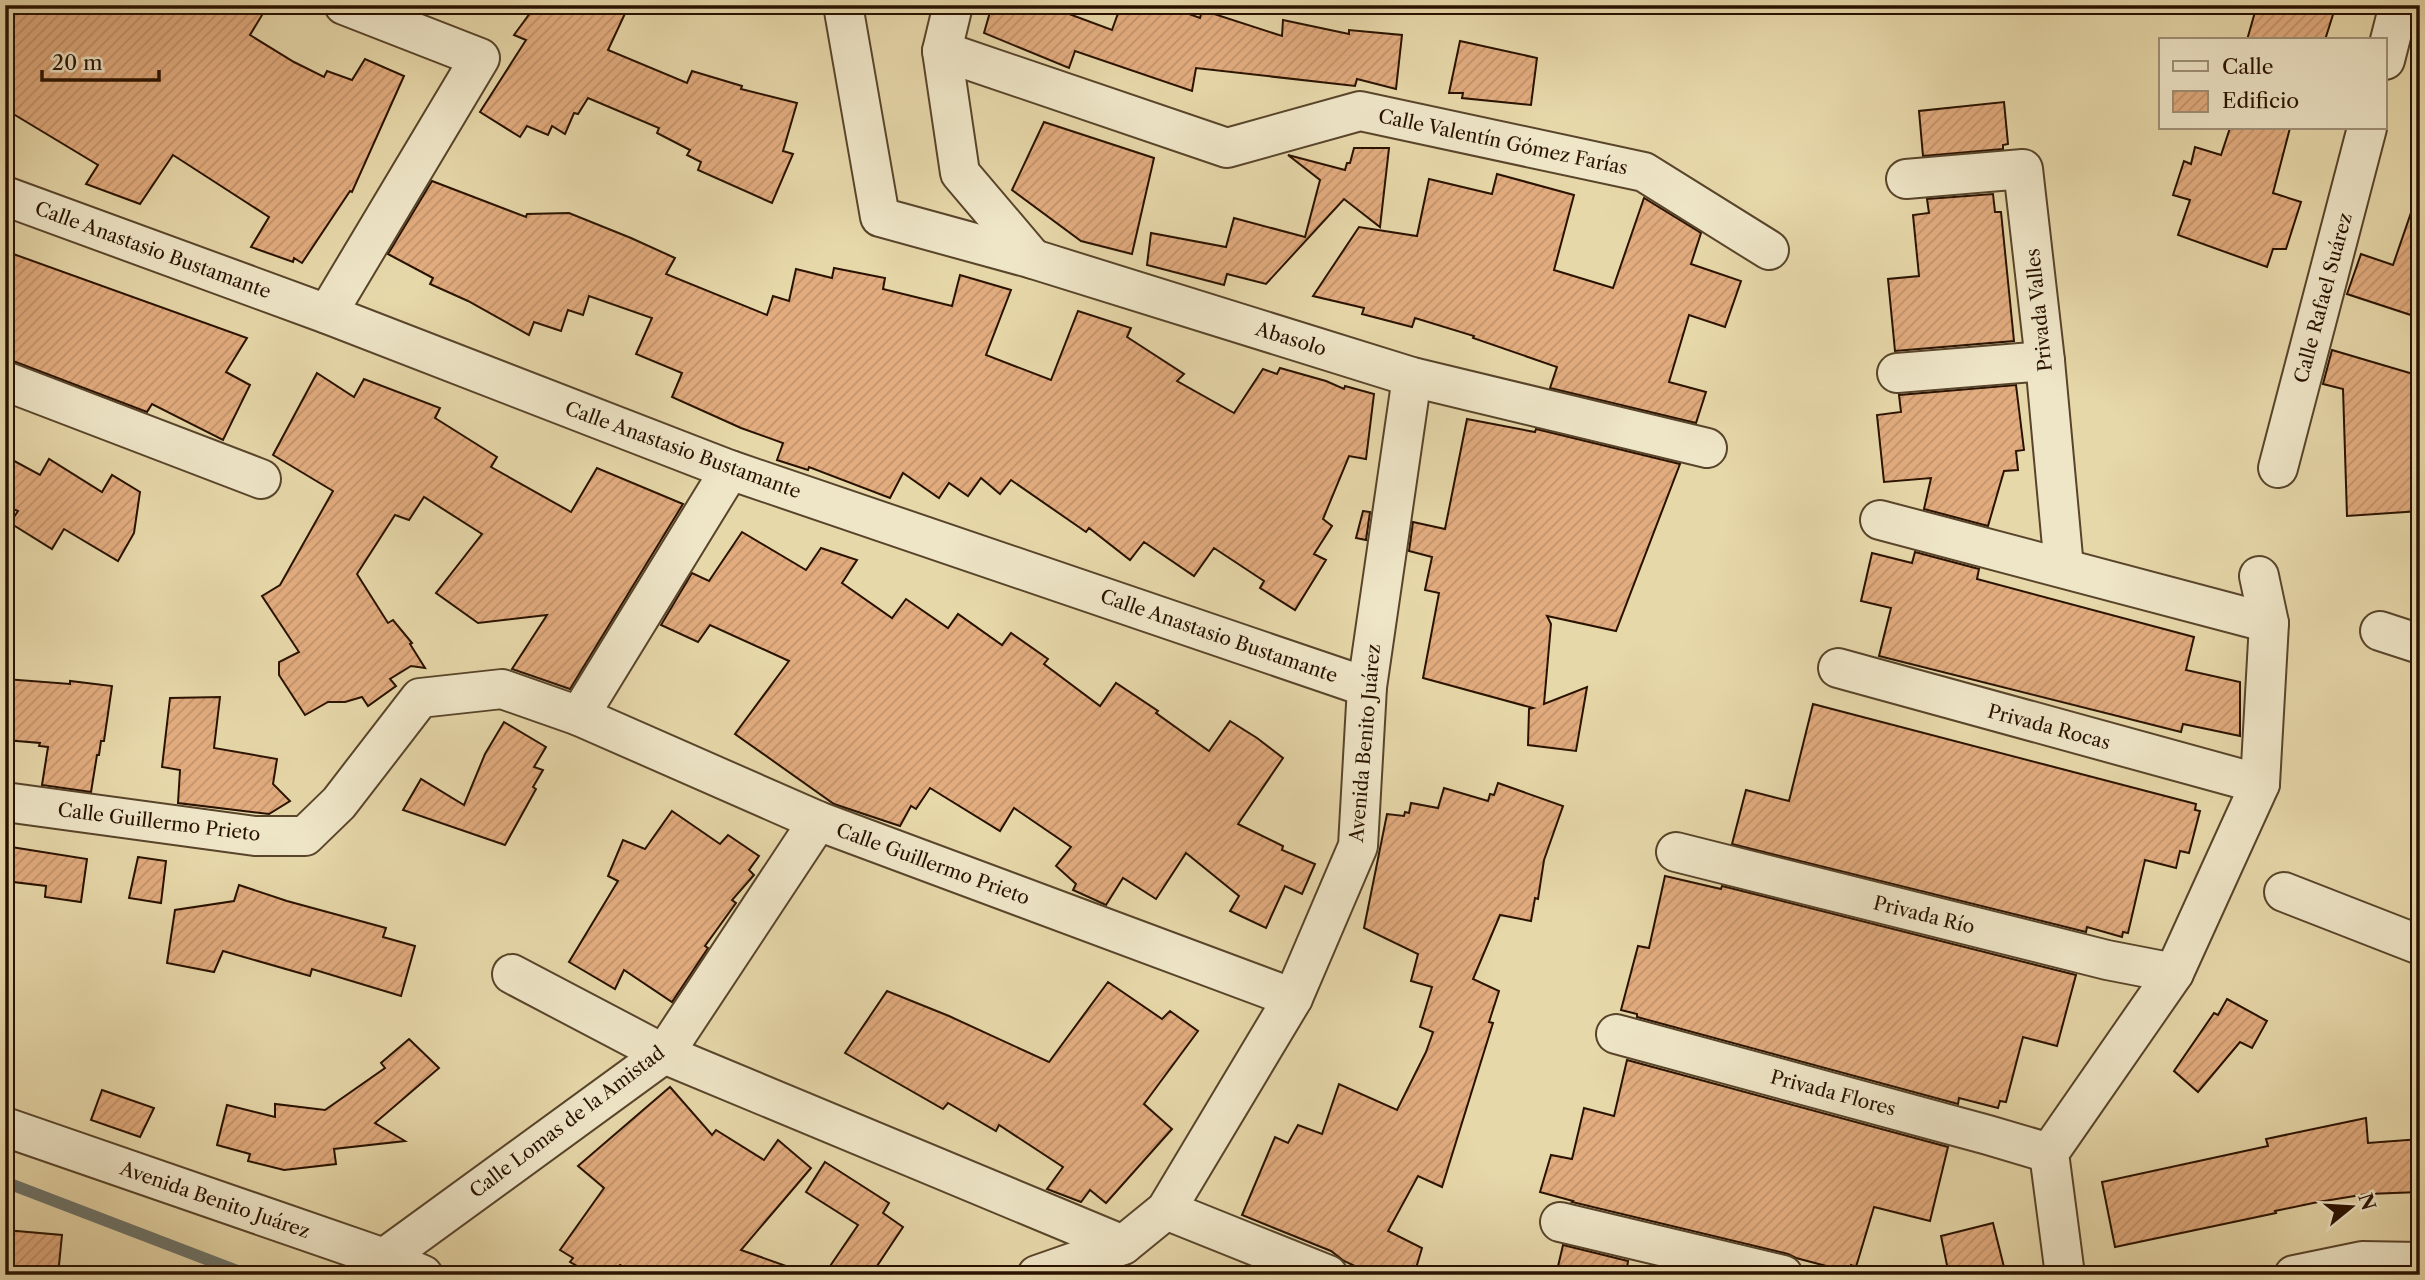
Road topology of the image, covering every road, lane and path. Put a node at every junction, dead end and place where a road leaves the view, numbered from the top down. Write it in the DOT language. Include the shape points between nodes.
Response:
graph roads {
  1 [pos="344,5"];
  2 [pos="843,5"];
  3 [pos="953,5"];
  4 [pos="2399,5"];
  5 [pos="942,51"];
  6 [pos="2386,57"];
  7 [pos="2366,130"];
  8 [pos="1906,179"];
  9 [pos="5,196"];
  10 [pos="1769,250"];
  11 [pos="1033,259"];
  12 [pos="327,314"];
  13 [pos="2045,361"];
  14 [pos="1897,373"];
  15 [pos="1412,377"];
  16 [pos="5,381"];
  17 [pos="1707,448"];
  18 [pos="2278,468"];
  19 [pos="730,470"];
  20 [pos="261,479"];
  21 [pos="1880,520"];
  22 [pos="2064,569"];
  23 [pos="2259,576"];
  24 [pos="2269,622"];
  25 [pos="2380,631"];
  26 [pos="2420,644"];
  27 [pos="1838,668"];
  28 [pos="1367,687"];
  29 [pos="579,716"];
  30 [pos="2260,784"];
  31 [pos="5,802"];
  32 [pos="818,821"];
  33 [pos="1676,852"];
  34 [pos="2284,892"];
  35 [pos="2420,945"];
  36 [pos="2174,973"];
  37 [pos="512,974"];
  38 [pos="1293,998"];
  39 [pos="1616,1034"];
  40 [pos="664,1054"];
  41 [pos="5,1127"];
  42 [pos="2049,1153"];
  43 [pos="1166,1210"];
  44 [pos="1560,1222"];
  45 [pos="1123,1245"];
  46 [pos="2420,1262"];
  47 [pos="377,1267"];
  48 [pos="2364,1268"];
  49 [pos="423,1275"];
  50 [pos="1037,1275"];
  51 [pos="1328,1275"];
  52 [pos="1783,1275"];
  53 [pos="2065,1275"];
  54 [pos="2294,1275"];
  1 -- 12 [label="street" via="480,58"];
  2 -- 11 [label="street, Abasolo" via="880,217"];
  3 -- 5 [label="street"];
  4 -- 6 [label="street"];
  5 -- 10 [label="street, Calle Valentín Gómez Farías" via="1227,148 1360,111 1644,172"];
  5 -- 11 [label="street" via="960,173"];
  7 -- 18 [label="street, Calle Rafael Suárez"];
  8 -- 13 [label="street, Privada Valles" via="2023,169"];
  9 -- 12 [label="street, Calle Anastasio Bustamante"];
  11 -- 15 [label="street, Abasolo"];
  12 -- 19 [label="street, Calle Anastasio Bustamante"];
  13 -- 14 [label="street"];
  13 -- 22 [label="street, Privada Valles"];
  15 -- 17 [label="street, Abasolo"];
  15 -- 28 [label="street, Avenida Benito Juárez"];
  16 -- 20 [label="street"];
  19 -- 28 [label="street, Calle Anastasio Bustamante"];
  19 -- 29 [label="street"];
  21 -- 22 [label="street"];
  22 -- 24 [label="street"];
  23 -- 24 [label="street"];
  24 -- 30 [label="street"];
  25 -- 26 [label="street"];
  27 -- 30 [label="street, Privada Rocas"];
  28 -- 38 [label="street, Avenida Benito Juárez" via="1358,846"];
  29 -- 31 [label="street, Calle Guillermo Prieto" via="502,689 420,698 339,803 305,836 255,836"];
  29 -- 32 [label="street, Calle Guillermo Prieto"];
  30 -- 36 [label="street"];
  32 -- 38 [label="street, Calle Guillermo Prieto"];
  32 -- 40 [label="street, Calle Lomas de la Amistad"];
  33 -- 36 [label="street, Privada Río" via="2107,961"];
  34 -- 35 [label="street"];
  36 -- 42 [label="street"];
  37 -- 40 [label="street"];
  38 -- 43 [label="street, Avenida Benito Juárez"];
  39 -- 42 [label="street, Privada Flores"];
  40 -- 45 [label="street"];
  40 -- 47 [label="street, Calle Lomas de la Amistad"];
  41 -- 47 [label="street, Avenida Benito Juárez"];
  42 -- 53 [label="street"];
  43 -- 45 [label="street, Avenida Benito Juárez"];
  43 -- 51 [label="street"];
  44 -- 52 [label="street"];
  45 -- 50 [label="street, Avenida Benito Juárez"];
  46 -- 48 [label="street"];
  47 -- 49 [label="street, Avenida Benito Juárez"];
  48 -- 54 [label="street"];
}
